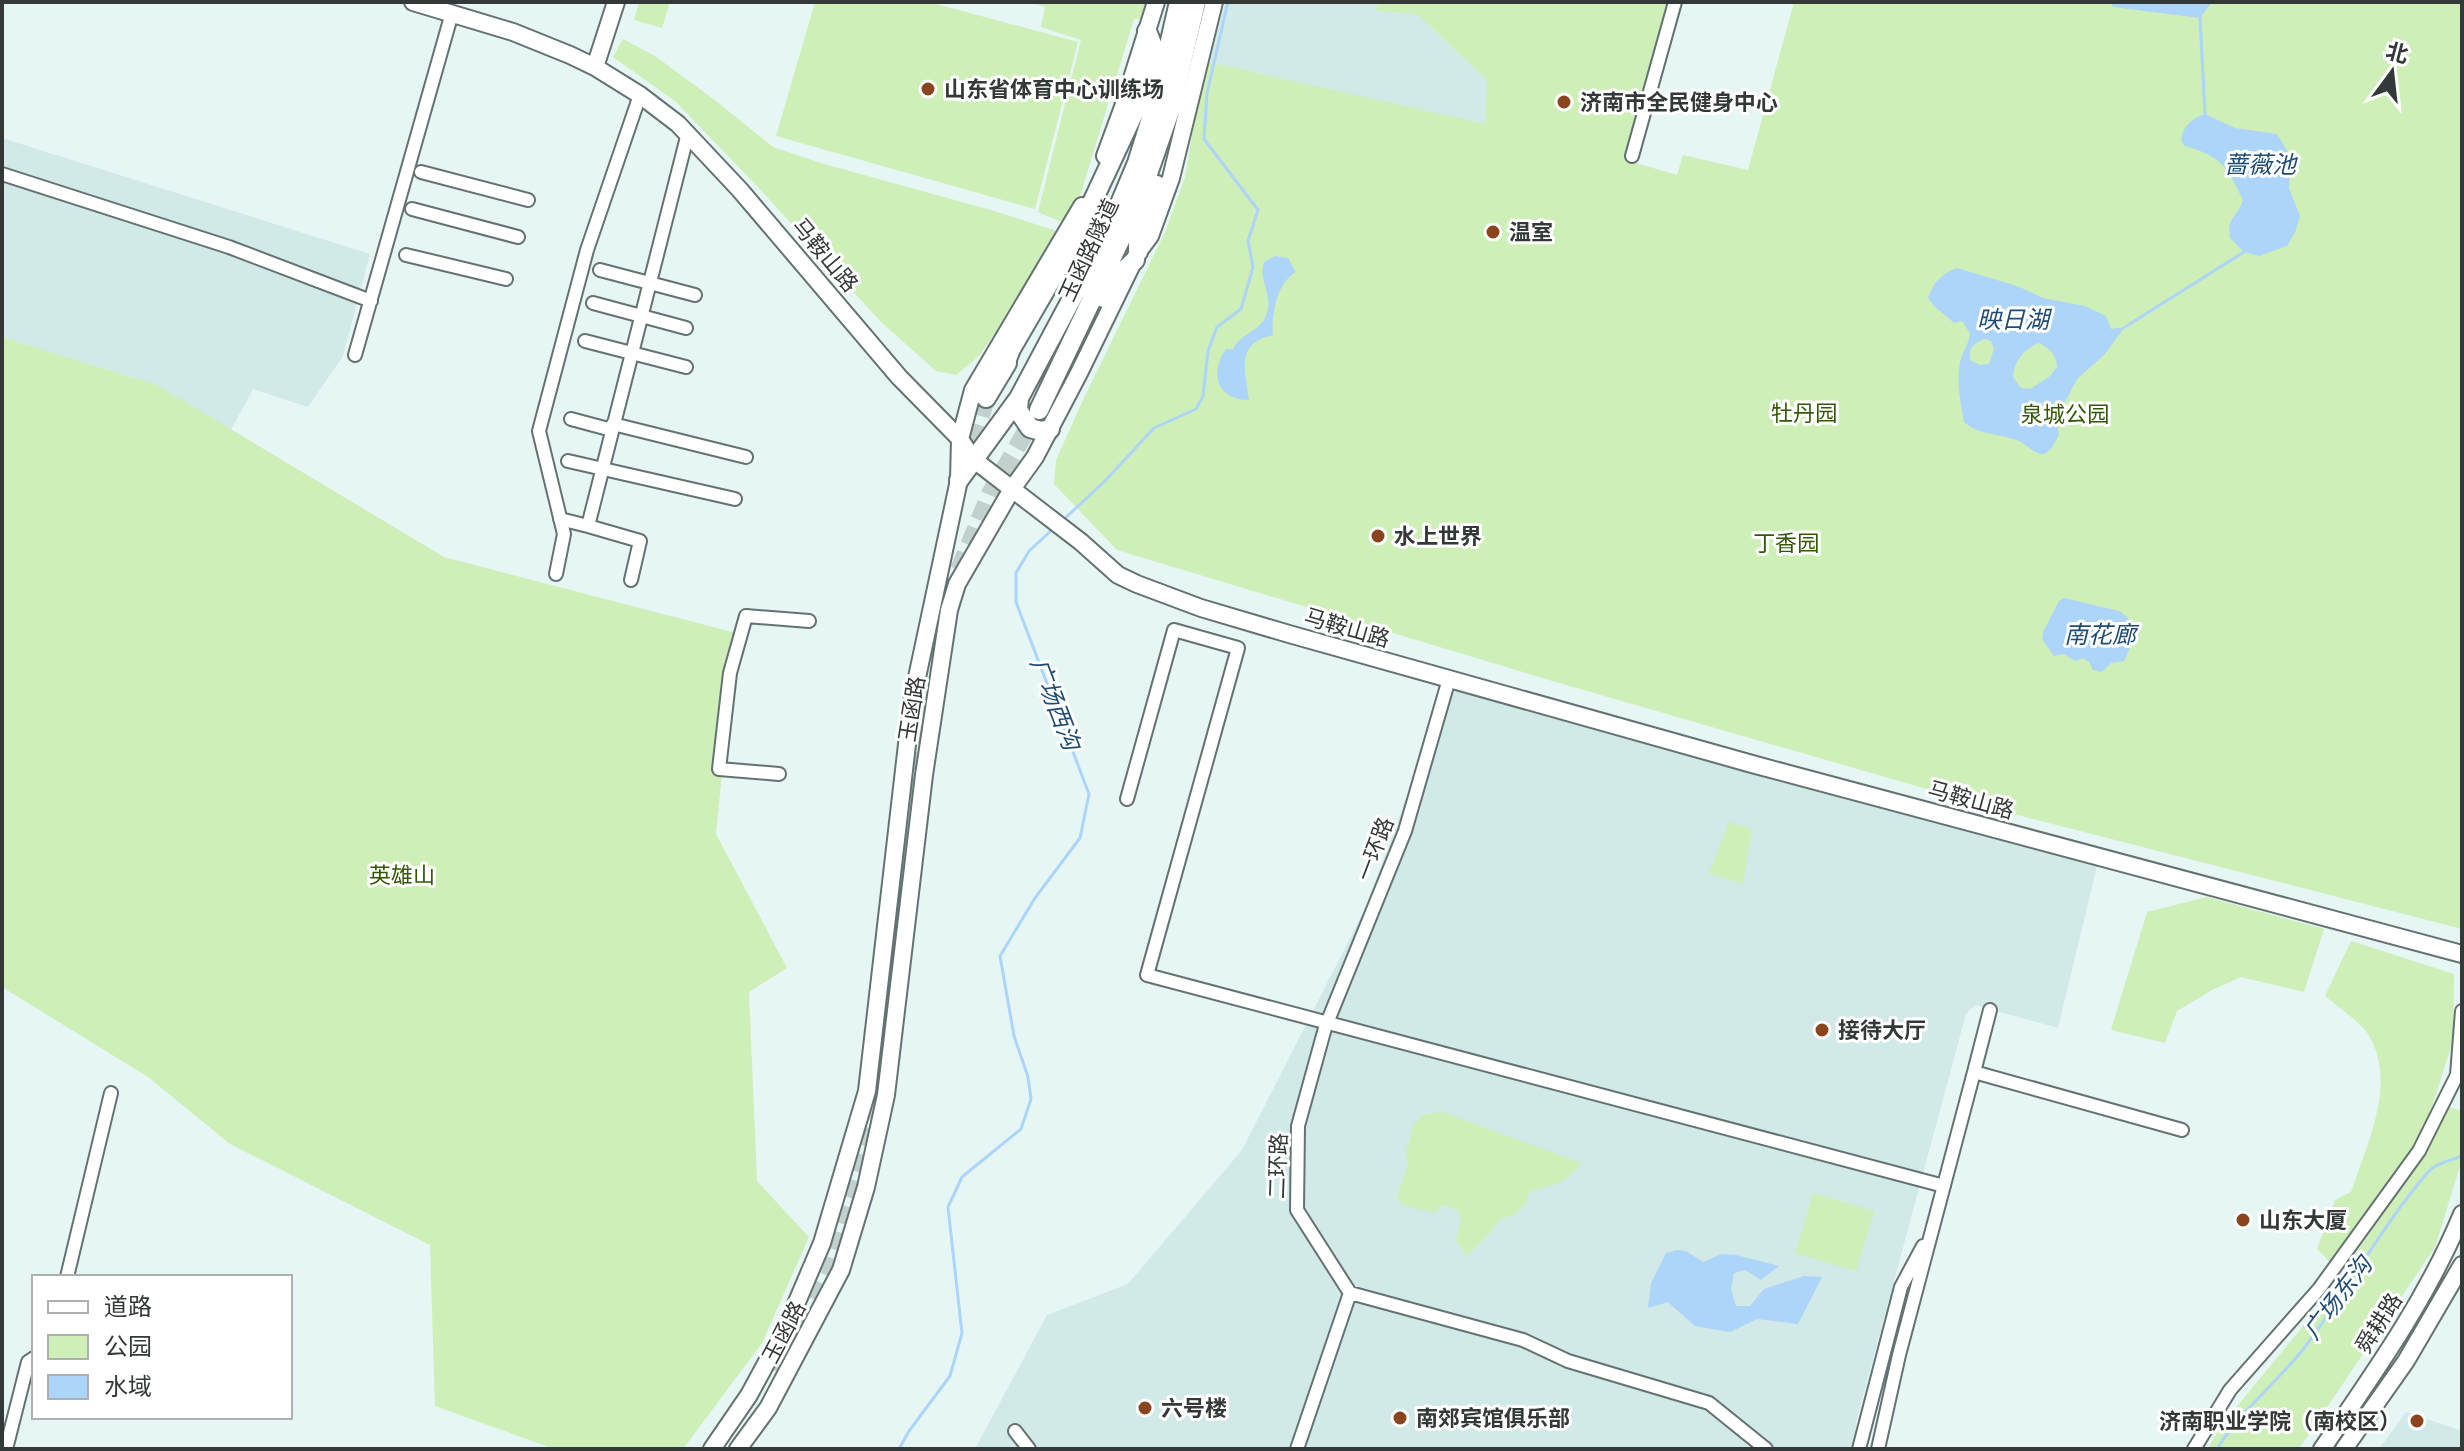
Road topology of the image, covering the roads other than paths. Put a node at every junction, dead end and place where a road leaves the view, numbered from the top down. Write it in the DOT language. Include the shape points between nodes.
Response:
graph roads {
  1 [pos="413,2"];
  2 [pos="616,2"];
  3 [pos="1156,2"];
  4 [pos="1179,2"];
  5 [pos="1196,2"];
  6 [pos="1214,2"];
  7 [pos="1675,2"];
  8 [pos="452,13"];
  9 [pos="1147,31"];
  10 [pos="595,67"];
  11 [pos="640,95"];
  12 [pos="1172,105"];
  13 [pos="1153,111"];
  14 [pos="688,133"];
  15 [pos="1632,156"];
  16 [pos="421,172"];
  17 [pos="2,174"];
  18 [pos="528,200"];
  19 [pos="412,209"];
  20 [pos="518,237"];
  21 [pos="406,255"];
  22 [pos="1136,256"];
  23 [pos="600,270"];
  24 [pos="506,279"];
  25 [pos="650,282"];
  26 [pos="695,295"];
  27 [pos="371,301"];
  28 [pos="593,303"];
  29 [pos="641,316"];
  30 [pos="686,328"];
  31 [pos="585,341"];
  32 [pos="632,352"];
  33 [pos="355,355"];
  34 [pos="686,367"];
  35 [pos="1002,372"];
  36 [pos="1055,379"];
  37 [pos="986,398"];
  38 [pos="1019,398"];
  39 [pos="1039,410"];
  40 [pos="571,419"];
  41 [pos="613,427"];
  42 [pos="1050,429"];
  43 [pos="960,439"];
  44 [pos="746,457"];
  45 [pos="973,459"];
  46 [pos="568,461"];
  47 [pos="602,469"];
  48 [pos="959,480"];
  49 [pos="1012,489"];
  50 [pos="735,499"];
  51 [pos="560,519"];
  52 [pos="588,526"];
  53 [pos="556,574"];
  54 [pos="631,580"];
  55 [pos="809,621"];
  56 [pos="1449,679"];
  57 [pos="779,774"];
  58 [pos="1127,799"];
  59 [pos="2462,954"];
  60 [pos="1990,1010"];
  61 [pos="2462,1011"];
  62 [pos="1326,1025"];
  63 [pos="1974,1072"];
  64 [pos="2459,1078"];
  65 [pos="111,1093"];
  66 [pos="2182,1130"];
  67 [pos="1944,1186"];
  68 [pos="2462,1214"];
  69 [pos="1933,1225"];
  70 [pos="2462,1265"];
  71 [pos="67,1275"];
  72 [pos="1350,1293"];
  73 [pos="32,1359"];
  74 [pos="1015,1431"];
  75 [pos="6,1449"];
  76 [pos="712,1449"];
  77 [pos="738,1449"];
  78 [pos="1029,1449"];
  79 [pos="1297,1449"];
  80 [pos="1766,1449"];
  81 [pos="1859,1449"];
  82 [pos="1878,1449"];
  83 [pos="2194,1449"];
  84 [pos="2322,1449"];
  85 [pos="2344,1449"];
  1 -- 8 [label="main road, 马鞍山路"];
  2 -- 10 [label="main road"];
  3 -- 9 [label="main road, 玉函路"];
  4 -- 13 [label="highway"];
  5 -- 12 [label="highway"];
  6 -- 22 [label="main road, 玉函路" via="1171,178 1150,236"];
  7 -- 15 [label="street"];
  8 -- 10 [label="main road, 马鞍山路"];
  8 -- 27 [label="street"];
  9 -- 35 [label="highway" via="1152,44 1140,100 1075,239"];
  9 -- 43 [label="main road, 玉函路" via="1092,190 973,390"];
  10 -- 11 [label="main road, 马鞍山路"];
  11 -- 14 [label="main road, 马鞍山路"];
  11 -- 51 [label="street" via="587,250 539,431"];
  12 -- 22 [label="highway" via="1174,125"];
  12 -- 36 [label="highway, 玉函路隧道" via="1137,205"];
  13 -- 35 [label="highway, 玉函路隧道" via="1085,237"];
  13 -- 38 [label="highway" via="1111,225"];
  14 -- 25 [label="street"];
  14 -- 43 [label="main road, 马鞍山路" via="899,377"];
  16 -- 18 [label="street"];
  17 -- 27 [label="street" via="229,247"];
  19 -- 20 [label="street"];
  21 -- 24 [label="street"];
  22 -- 36 [label="highway" via="1117,277"];
  22 -- 42 [label="main road, 玉函路"];
  23 -- 25 [label="street"];
  25 -- 26 [label="street"];
  25 -- 29 [label="street"];
  27 -- 33 [label="street"];
  28 -- 29 [label="street"];
  29 -- 30 [label="street"];
  29 -- 32 [label="street"];
  31 -- 32 [label="street"];
  32 -- 34 [label="street"];
  32 -- 41 [label="street"];
  35 -- 37 [label="highway, 玉函路隧道"];
  36 -- 39 [label="highway, 玉函路隧道"];
  38 -- 42 [label="highway" via="1018,410 1030,428"];
  38 -- 45 [label="highway"];
  40 -- 41 [label="street"];
  41 -- 44 [label="street"];
  41 -- 47 [label="street"];
  42 -- 49 [label="main road, 玉函路"];
  43 -- 45 [label="main road, 马鞍山路"];
  43 -- 48 [label="main road, 玉函路"];
  45 -- 48 [label="highway"];
  45 -- 49 [label="main road, 马鞍山路"];
  46 -- 47 [label="street"];
  47 -- 50 [label="street"];
  47 -- 52 [label="street"];
  48 -- 76 [label="main road, 玉函路" via="912,701 867,1091 822,1243 788,1323"];
  49 -- 56 [label="main road, 马鞍山路" via="1118,575 1201,608"];
  49 -- 77 [label="main road, 玉函路" via="957,584 949,610 886,1095 866,1187 841,1270 768,1408"];
  51 -- 52 [label="street"];
  51 -- 53 [label="street" via="564,534"];
  52 -- 54 [label="street" via="640,541"];
  55 -- 57 [label="street" via="746,616 730,673 719,769"];
  56 -- 59 [label="main road, 马鞍山路"];
  56 -- 62 [label="street, 一环路" via="1405,831"];
  58 -- 62 [label="street" via="1174,630 1238,648 1147,975"];
  60 -- 63 [label="street"];
  61 -- 64 [label="street"];
  62 -- 67 [label="street"];
  62 -- 72 [label="street, 二环路" via="1298,1126 1297,1210"];
  63 -- 66 [label="street"];
  63 -- 67 [label="street"];
  64 -- 83 [label="street" via="2419,1151 2319,1289 2230,1390"];
  65 -- 71 [label="street"];
  67 -- 69 [label="street"];
  68 -- 84 [label="main road, 舜耕路" via="2401,1334"];
  69 -- 81 [label="street" via="1901,1287"];
  69 -- 82 [label="street"];
  70 -- 85 [label="main road, 舜耕路" via="2406,1361"];
  72 -- 79 [label="street"];
  72 -- 80 [label="street" via="1523,1340 1568,1361 1709,1403"];
  73 -- 75 [label="street"];
  74 -- 78 [label="street"];
}
